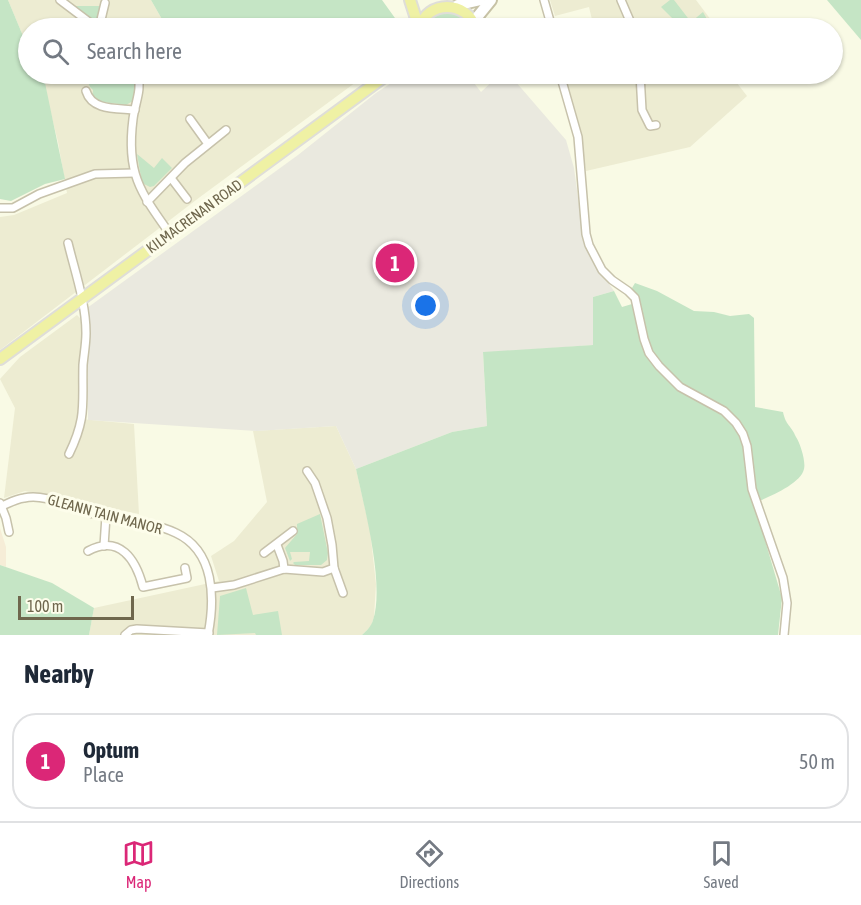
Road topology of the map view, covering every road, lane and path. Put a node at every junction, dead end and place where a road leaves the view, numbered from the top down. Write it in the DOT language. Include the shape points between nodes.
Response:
graph roads {
  1 [pos="60,0"];
  2 [pos="410,0"];
  3 [pos="480,0"];
  4 [pos="491,0"];
  5 [pos="544,0"];
  6 [pos="621,0"];
  7 [pos="425,1"];
  8 [pos="105,3"];
  9 [pos="441,4"];
  10 [pos="458,5"];
  11 [pos="84,18"];
  12 [pos="101,18"];
  13 [pos="416,18"];
  14 [pos="423,18"];
  15 [pos="470,18"];
  16 [pos="478,18"];
  17 [pos="549,18"];
  18 [pos="629,18"];
  19 [pos="139,84"];
  20 [pos="374,84"];
  21 [pos="563,84"];
  22 [pos="641,84"];
  23 [pos="86,91"];
  24 [pos="135,110"];
  25 [pos="190,119"];
  26 [pos="656,125"];
  27 [pos="226,130"];
  28 [pos="208,144"];
  29 [pos="134,173"];
  30 [pos="171,178"];
  31 [pos="188,199"];
  32 [pos="147,202"];
  33 [pos="0,207"];
  34 [pos="170,234"];
  35 [pos="68,243"];
  36 [pos="81,299"];
  37 [pos="0,359"];
  38 [pos="69,454"];
  39 [pos="307,471"];
  40 [pos="1,505"];
  41 [pos="106,516"];
  42 [pos="293,531"];
  43 [pos="9,532"];
  44 [pos="277,545"];
  45 [pos="104,546"];
  46 [pos="88,551"];
  47 [pos="264,554"];
  48 [pos="185,568"];
  49 [pos="334,568"];
  50 [pos="284,569"];
  51 [pos="212,588"];
  52 [pos="343,593"];
  53 [pos="208,634"];
  54 [pos="125,635"];
  55 [pos="784,635"];
  1 -- 11 [label="street"];
  2 -- 13 [label="main road"];
  3 -- 10 [label="main road"];
  4 -- 16 [label="main road"];
  5 -- 17 [label="street"];
  6 -- 18 [label="street"];
  7 -- 9 [label="main road"];
  8 -- 12 [label="street"];
  9 -- 10 [label="main road"];
  9 -- 14 [label="main road"];
  10 -- 15 [label="main road"];
  19 -- 24 [label="street"];
  20 -- 34 [label="main road, KILMACRENAN ROAD"];
  21 -- 55 [label="street" via="578,136 589,245 602,270 635,298 644,339 659,366 680,387 724,411 736,423 747,446 752,489 783,578"];
  22 -- 26 [label="street" via="642,110 650,126"];
  23 -- 24 [label="street" via="96,105"];
  24 -- 29 [label="street" via="131,135"];
  25 -- 28 [label="street"];
  27 -- 28 [label="street"];
  28 -- 30 [label="street"];
  29 -- 32 [label="street"];
  29 -- 33 [label="street" via="96,174 39,194 13,208"];
  30 -- 31 [label="street"];
  30 -- 32 [label="street"];
  32 -- 34 [label="street"];
  34 -- 36 [label="main road, KILMACRENAN ROAD"];
  35 -- 36 [label="street"];
  36 -- 37 [label="main road, KILMACRENAN ROAD"];
  36 -- 38 [label="street" via="86,334 83,414"];
  39 -- 49 [label="street" via="327,518"];
  40 -- 41 [label="street, GLEANN TAIN MANOR" via="40,497"];
  40 -- 43 [label="street"];
  41 -- 45 [label="street"];
  41 -- 51 [label="street, GLEANN TAIN MANOR" via="185,538 202,557"];
  42 -- 44 [label="street"];
  44 -- 47 [label="street"];
  44 -- 50 [label="street"];
  45 -- 46 [label="street"];
  45 -- 48 [label="street" via="118,548 128,555 143,587 187,578"];
  49 -- 50 [label="street" via="323,572"];
  49 -- 52 [label="street"];
  50 -- 51 [label="street"];
  51 -- 53 [label="street, GLEANN TAIN MANOR"];
  53 -- 54 [label="street, GLEANN TAIN MANOR" via="137,629"];
}
